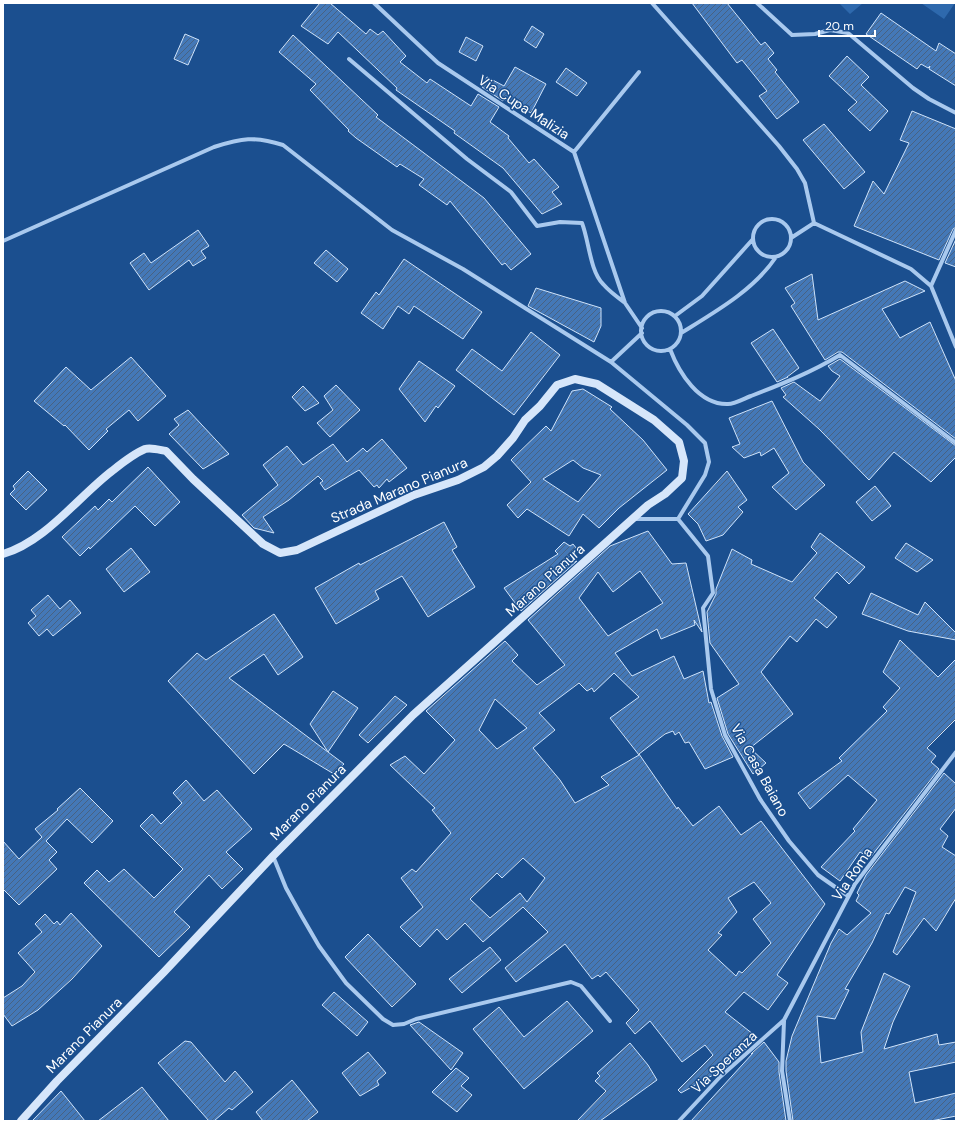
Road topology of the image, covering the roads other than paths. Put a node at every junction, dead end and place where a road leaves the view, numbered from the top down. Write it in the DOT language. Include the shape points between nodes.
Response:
graph roads {
  1 [pos="374,3"];
  2 [pos="652,3"];
  3 [pos="757,3"];
  4 [pos="349,59"];
  5 [pos="640,72"];
  6 [pos="956,113"];
  7 [pos="574,152"];
  8 [pos="814,223"];
  9 [pos="956,230"];
  10 [pos="791,238"];
  11 [pos="753,239"];
  12 [pos="3,242"];
  13 [pos="776,257"];
  14 [pos="930,286"];
  15 [pos="625,303"];
  16 [pos="675,316"];
  17 [pos="642,328"];
  18 [pos="642,333"];
  19 [pos="681,333"];
  20 [pos="956,347"];
  21 [pos="670,349"];
  22 [pos="611,362"];
  23 [pos="956,443"];
  24 [pos="632,519"];
  25 [pos="678,519"];
  26 [pos="3,554"];
  27 [pos="956,752"];
  28 [pos="273,856"];
  29 [pos="848,896"];
  30 [pos="784,1020"];
  31 [pos="610,1021"];
  32 [pos="21,1121"];
  33 [pos="679,1121"];
  34 [pos="790,1121"];
  1 -- 7 [label="street, Via Cupa Malizia" via="438,63"];
  2 -- 8 [label="street" via="797,169 805,182"];
  3 -- 6 [label="street" via="792,35 815,34 830,30 848,33 913,88"];
  4 -- 15 [label="street" via="511,192 536,226 560,222 582,223 588,237 594,269 602,283"];
  5 -- 7 [label="street"];
  7 -- 15 [label="street, Via Cupa Malizia"];
  8 -- 10 [label="street"];
  8 -- 14 [label="street" via="911,269"];
  9 -- 14 [label="street"];
  10 -- 11 [label="street" via="787,226 772,219 759,224"];
  10 -- 13 [label="street" via="787,251"];
  11 -- 13 [label="street" via="757,250 763,256"];
  11 -- 16 [label="street" via="702,296"];
  12 -- 22 [label="street" via="214,147 240,139 263,139 283,145 392,230 463,269"];
  13 -- 19 [label="street" via="766,272 731,300"];
  14 -- 20 [label="street"];
  15 -- 17 [label="street, Via Cupa Malizia"];
  16 -- 17 [label="street" via="662,311 653,313"];
  16 -- 19 [label="street"];
  17 -- 18 [label="street"];
  18 -- 21 [label="street" via="643,340 651,348 658,351"];
  18 -- 22 [label="street"];
  19 -- 21 [label="street"];
  21 -- 23 [label="street" via="685,379 696,391 710,400 729,404 819,368 840,355"];
  22 -- 25 [label="street" via="688,425 705,443 709,462 705,475"];
  24 -- 25 [label="street"];
  24 -- 26 [label="street, Strada Marano Pianura" via="682,478 684,461 679,442 654,420 597,384 575,379 557,385 497,456 484,467 458,480 414,495 297,550 280,553 263,544 166,451 146,449 125,460 103,477 43,532 18,550"];
  24 -- 28 [label="street, Marano Pianura" via="413,715"];
  25 -- 29 [label="street, Via Casa Baiano" via="708,556 713,593 703,608 711,689 725,735 760,799 788,841 818,875"];
  27 -- 29 [label="street, Via Roma"];
  28 -- 31 [label="street" via="286,888 319,946 346,983 383,1019 394,1025 571,982 581,986"];
  28 -- 32 [label="street, Marano Pianura"];
  29 -- 30 [label="street, Via Roma"];
  30 -- 33 [label="street, Via Speranza" via="720,1077"];
  30 -- 34 [label="street" via="782,1071"];
}
